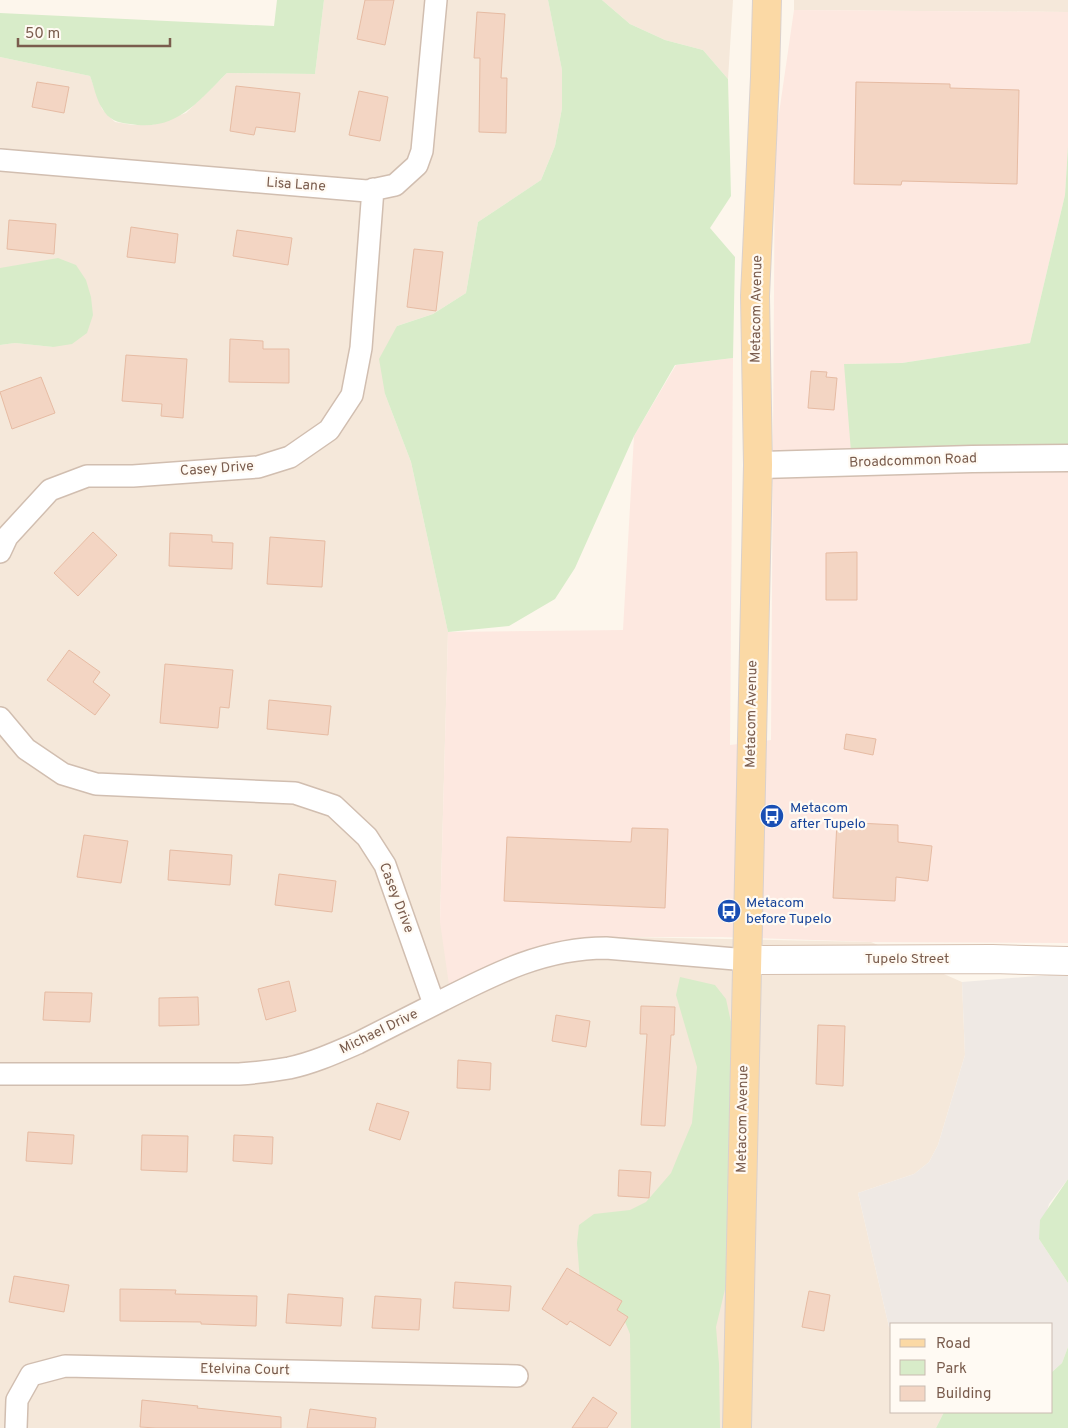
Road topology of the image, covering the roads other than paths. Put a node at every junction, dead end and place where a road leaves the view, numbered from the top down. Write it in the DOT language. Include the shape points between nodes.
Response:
graph roads {
  1 [pos="436,0"];
  2 [pos="767,0"];
  3 [pos="0,160"];
  4 [pos="373,189"];
  5 [pos="1068,458"];
  6 [pos="758,465"];
  7 [pos="0,552"];
  8 [pos="0,718"];
  9 [pos="747,960"];
  10 [pos="1068,961"];
  11 [pos="434,1004"];
  12 [pos="0,1074"];
  13 [pos="517,1376"];
  14 [pos="16,1428"];
  15 [pos="737,1428"];
  1 -- 4 [label="street, Lisa Lane" via="422,151 417,166 395,185"];
  2 -- 6 [label="main road, Metacom Avenue" via="755,296"];
  3 -- 4 [label="street, Lisa Lane"];
  4 -- 7 [label="street, Casey Drive" via="361,348 352,395 329,430 290,457 258,467 87,476 50,490 7,537"];
  5 -- 6 [label="street, Broadcommon Road"];
  6 -- 9 [label="main road, Metacom Avenue"];
  8 -- 11 [label="street, Casey Drive" via="26,749 63,774 96,784 296,793 334,806 367,837 385,865"];
  9 -- 10 [label="main road, Tupelo Street"];
  9 -- 11 [label="street, Michael Drive" via="637,949 586,948 521,963"];
  9 -- 15 [label="main road, Metacom Avenue"];
  11 -- 12 [label="street, Michael Drive" via="334,1053 307,1063 268,1071 239,1074"];
  13 -- 14 [label="street, Etelvina Court" via="65,1366 31,1375 17,1400"];
}
